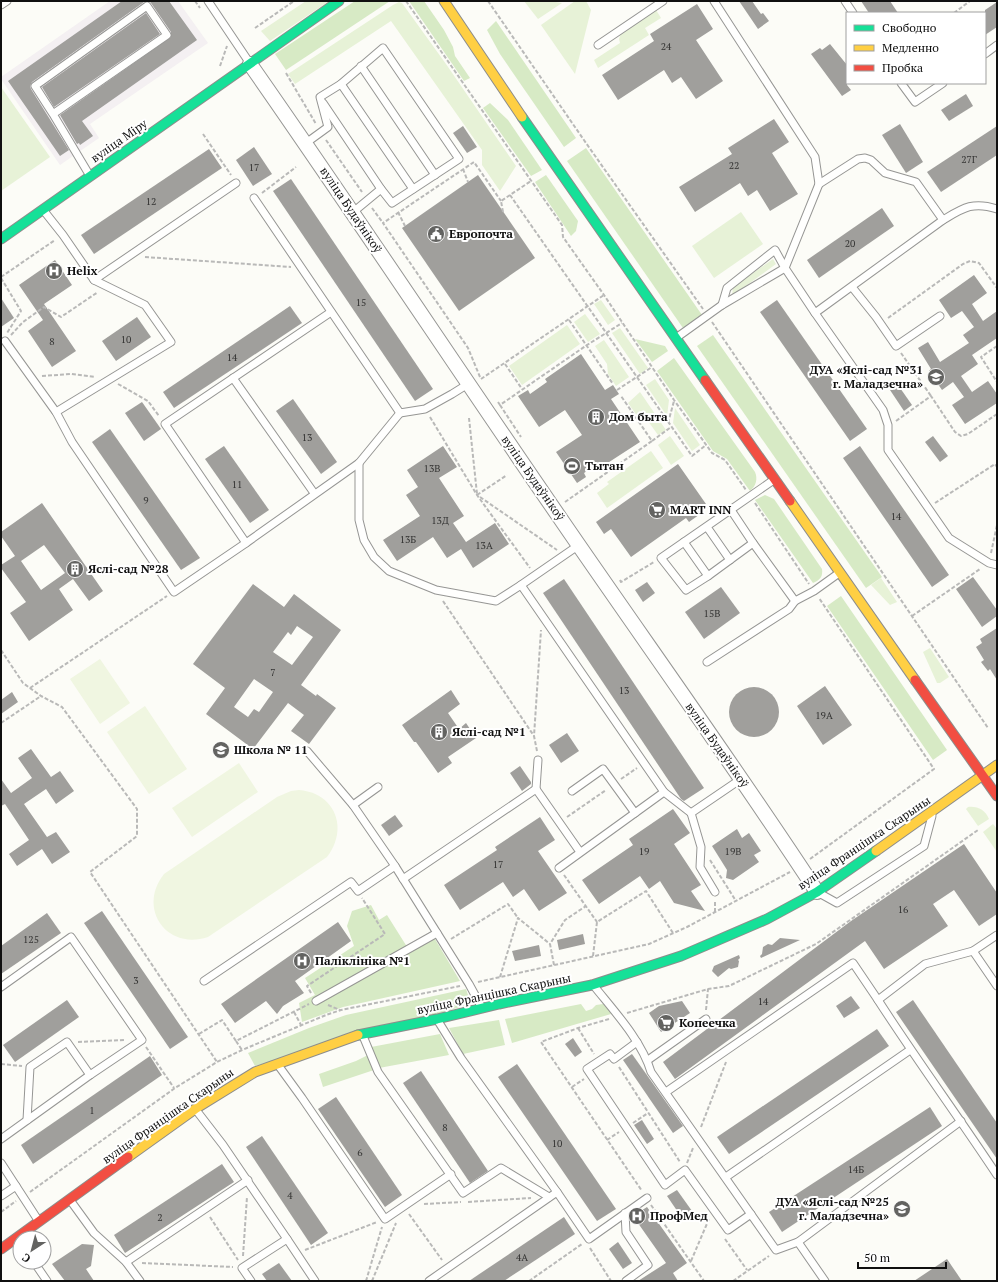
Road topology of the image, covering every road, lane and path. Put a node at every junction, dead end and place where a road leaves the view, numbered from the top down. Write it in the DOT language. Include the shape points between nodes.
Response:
graph roads {
  1 [pos="6,1"];
  2 [pos="195,1"];
  3 [pos="294,1"];
  4 [pos="339,1"];
  5 [pos="406,1"];
  6 [pos="444,1"];
  7 [pos="488,1"];
  8 [pos="663,1"];
  9 [pos="715,1"];
  10 [pos="845,1"];
  11 [pos="970,1"];
  12 [pos="212,2"];
  13 [pos="1,5"];
  14 [pos="852,12"];
  15 [pos="955,12"];
  16 [pos="204,14"];
  17 [pos="255,28"];
  18 [pos="222,40"];
  19 [pos="598,45"];
  20 [pos="997,45"];
  21 [pos="986,53"];
  22 [pos="250,64"];
  23 [pos="361,66"];
  24 [pos="219,67"];
  25 [pos="286,73"];
  26 [pos="341,84"];
  27 [pos="902,84"];
  28 [pos="942,84"];
  29 [pos="320,97"];
  30 [pos="53,114"];
  31 [pos="321,132"];
  32 [pos="203,134"];
  33 [pos="306,143"];
  34 [pos="459,159"];
  35 [pos="296,167"];
  36 [pos="463,169"];
  37 [pos="435,175"];
  38 [pos="90,176"];
  39 [pos="532,181"];
  40 [pos="468,182"];
  41 [pos="236,183"];
  42 [pos="819,184"];
  43 [pos="413,189"];
  44 [pos="381,190"];
  45 [pos="510,195"];
  46 [pos="254,198"];
  47 [pos="367,200"];
  48 [pos="501,201"];
  49 [pos="392,203"];
  50 [pos="997,208"];
  51 [pos="43,209"];
  52 [pos="398,212"];
  53 [pos="503,212"];
  54 [pos="352,213"];
  55 [pos="943,220"];
  56 [pos="383,223"];
  57 [pos="405,226"];
  58 [pos="63,235"];
  59 [pos="1,239"];
  60 [pos="128,256"];
  61 [pos="302,268"];
  62 [pos="785,268"];
  63 [pos="1,277"];
  64 [pos="94,280"];
  65 [pos="107,286"];
  66 [pos="852,287"];
  67 [pos="997,288"];
  68 [pos="604,295"];
  69 [pos="722,305"];
  70 [pos="588,307"];
  71 [pos="331,312"];
  72 [pos="815,313"];
  73 [pos="707,315"];
  74 [pos="940,316"];
  75 [pos="569,320"];
  76 [pos="622,323"];
  77 [pos="880,324"];
  78 [pos="607,334"];
  79 [pos="4,338"];
  80 [pos="676,338"];
  81 [pos="587,345"];
  82 [pos="896,346"];
  83 [pos="997,346"];
  84 [pos="505,364"];
  85 [pos="652,367"];
  86 [pos="637,377"];
  87 [pos="233,378"];
  88 [pos="997,382"];
  89 [pos="468,384"];
  90 [pos="613,384"];
  91 [pos="522,389"];
  92 [pos="617,390"];
  93 [pos="621,396"];
  94 [pos="931,396"];
  95 [pos="495,398"];
  96 [pos="674,400"];
  97 [pos="500,405"];
  98 [pos="425,409"];
  99 [pos="56,412"];
  100 [pos="400,414"];
  101 [pos="997,414"];
  102 [pos="469,418"];
  103 [pos="668,423"];
  104 [pos="888,425"];
  105 [pos="671,427"];
  106 [pos="522,437"];
  107 [pos="652,441"];
  108 [pos="706,446"];
  109 [pos="359,463"];
  110 [pos="996,463"];
  111 [pos="997,467"];
  112 [pos="507,475"];
  113 [pos="775,479"];
  114 [pos="314,494"];
  115 [pos="477,495"];
  116 [pos="561,496"];
  117 [pos="750,496"];
  118 [pos="928,508"];
  119 [pos="731,510"];
  120 [pos="997,525"];
  121 [pos="707,527"];
  122 [pos="684,542"];
  123 [pos="246,543"];
  124 [pos="754,543"];
  125 [pos="579,545"];
  126 [pos="565,555"];
  127 [pos="661,558"];
  128 [pos="730,560"];
  129 [pos="989,563"];
  130 [pos="997,565"];
  131 [pos="840,572"];
  132 [pos="535,574"];
  133 [pos="617,575"];
  134 [pos="708,576"];
  135 [pos="521,585"];
  136 [pos="436,590"];
  137 [pos="814,591"];
  138 [pos="174,592"];
  139 [pos="795,601"];
  140 [pos="542,615"];
  141 [pos="912,616"];
  142 [pos="1,650"];
  143 [pos="708,662"];
  144 [pos="30,688"];
  145 [pos="41,696"];
  146 [pos="1,723"];
  147 [pos="988,728"];
  148 [pos="534,736"];
  149 [pos="307,751"];
  150 [pos="538,760"];
  151 [pos="644,763"];
  152 [pos="997,765"];
  153 [pos="982,776"];
  154 [pos="741,779"];
  155 [pos="614,784"];
  156 [pos="378,787"];
  157 [pos="536,789"];
  158 [pos="572,791"];
  159 [pos="664,792"];
  160 [pos="997,796"];
  161 [pos="353,805"];
  162 [pos="934,810"];
  163 [pos="634,813"];
  164 [pos="691,813"];
  165 [pos="560,822"];
  166 [pos="978,830"];
  167 [pos="701,847"];
  168 [pos="580,852"];
  169 [pos="395,866"];
  170 [pos="800,866"];
  171 [pos="559,868"];
  172 [pos="403,879"];
  173 [pos="358,891"];
  174 [pos="715,892"];
  175 [pos="817,892"];
  176 [pos="736,901"];
  177 [pos="586,906"];
  178 [pos="518,918"];
  179 [pos="597,922"];
  180 [pos="437,933"];
  181 [pos="674,933"];
  182 [pos="997,935"];
  183 [pos="444,944"];
  184 [pos="550,944"];
  185 [pos="973,951"];
  186 [pos="593,956"];
  187 [pos="554,965"];
  188 [pos="500,977"];
  189 [pos="204,981"];
  190 [pos="469,984"];
  191 [pos="592,984"];
  192 [pos="997,986"];
  193 [pos="1,987"];
  194 [pos="708,989"];
  195 [pos="878,1000"];
  196 [pos="316,1001"];
  197 [pos="481,1008"];
  198 [pos="342,1010"];
  199 [pos="294,1012"];
  200 [pos="618,1016"];
  201 [pos="437,1019"];
  202 [pos="706,1019"];
  203 [pos="301,1025"];
  204 [pos="578,1028"];
  205 [pos="199,1034"];
  206 [pos="362,1034"];
  207 [pos="236,1041"];
  208 [pos="637,1042"];
  209 [pos="732,1046"];
  210 [pos="242,1050"];
  211 [pos="910,1050"];
  212 [pos="614,1059"];
  213 [pos="648,1060"];
  214 [pos="599,1061"];
  215 [pos="217,1062"];
  216 [pos="1,1064"];
  217 [pos="277,1064"];
  218 [pos="30,1067"];
  219 [pos="90,1075"];
  220 [pos="590,1075"];
  221 [pos="572,1087"];
  222 [pos="666,1092"];
  223 [pos="195,1109"];
  224 [pos="27,1120"];
  225 [pos="961,1121"];
  226 [pos="701,1127"];
  227 [pos="1,1139"];
  228 [pos="693,1148"];
  229 [pos="1,1164"];
  230 [pos="685,1170"];
  231 [pos="451,1174"];
  232 [pos="997,1175"];
  233 [pos="726,1178"];
  234 [pos="248,1180"];
  235 [pos="16,1186"];
  236 [pos="557,1192"];
  237 [pos="1,1196"];
  238 [pos="23,1196"];
  239 [pos="549,1197"];
  240 [pos="647,1198"];
  241 [pos="70,1199"];
  242 [pos="403,1206"];
  243 [pos="204,1209"];
  244 [pos="1,1212"];
  245 [pos="625,1213"];
  246 [pos="751,1214"];
  247 [pos="709,1218"];
  248 [pos="385,1219"];
  249 [pos="39,1222"];
  250 [pos="29,1230"];
  251 [pos="287,1239"];
  252 [pos="12,1242"];
  253 [pos="798,1242"];
  254 [pos="1,1249"];
  255 [pos="776,1250"];
  256 [pos="297,1254"];
  257 [pos="691,1261"];
  258 [pos="126,1262"];
  259 [pos="242,1268"];
  260 [pos="448,1268"];
  261 [pos="39,1270"];
  262 [pos="47,1281"];
  263 [pos="140,1281"];
  264 [pos="251,1281"];
  265 [pos="315,1281"];
  266 [pos="366,1281"];
  267 [pos="372,1281"];
  268 [pos="429,1281"];
  269 [pos="529,1281"];
  270 [pos="611,1281"];
  271 [pos="626,1281"];
  272 [pos="704,1281"];
  273 [pos="733,1281"];
  274 [pos="825,1281"];
  1 -- 13 [label="lane"];
  2 -- 16 [label="path"];
  3 -- 17 [label="path"];
  4 -- 22 [label="main road, вуліца Міру"];
  5 -- 39 [label="path"];
  6 -- 80 [label="main road" via="554,165"];
  7 -- 73 [label="path"];
  8 -- 19 [label="lane"];
  9 -- 42 [label="lane" via="815,158"];
  10 -- 14 [label="lane"];
  11 -- 15 [label="path"];
  12 -- 22 [label="lane"];
  18 -- 24 [label="path" via="227,47"];
  20 -- 21 [label="lane"];
  22 -- 33 [label="street, вуліца Будаўнікоў"];
  22 -- 38 [label="main road, вуліца Міру"];
  23 -- 26 [label="lane"];
  23 -- 34 [label="lane" via="383,48"];
  23 -- 37 [label="lane"];
  25 -- 31 [label="path"];
  26 -- 29 [label="lane"];
  26 -- 43 [label="lane"];
  27 -- 28 [label="lane" via="915,102"];
  29 -- 31 [label="lane" via="328,127"];
  29 -- 44 [label="lane"];
  30 -- 30 [label="lane" via="34,86 147,6 167,35"];
  30 -- 38 [label="lane"];
  31 -- 33 [label="lane"];
  31 -- 47 [label="path"];
  32 -- 41 [label="path"];
  33 -- 54 [label="street, вуліца Будаўнікоў"];
  34 -- 36 [label="path"];
  34 -- 37 [label="lane"];
  35 -- 46 [label="path"];
  36 -- 40 [label="path"];
  36 -- 48 [label="path" via="474,162"];
  36 -- 52 [label="path"];
  37 -- 43 [label="lane"];
  38 -- 51 [label="main road, вуліца Міру"];
  39 -- 45 [label="path"];
  39 -- 68 [label="path" via="562,224 563,237"];
  41 -- 60 [label="lane"];
  42 -- 55 [label="lane" via="858,158 865,158 885,173 916,182"];
  42 -- 62 [label="lane"];
  43 -- 49 [label="lane"];
  44 -- 47 [label="lane"];
  44 -- 49 [label="lane"];
  45 -- 48 [label="path"];
  45 -- 70 [label="path"];
  46 -- 61 [label="lane"];
  47 -- 54 [label="lane"];
  47 -- 56 [label="path"];
  48 -- 53 [label="path"];
  49 -- 52 [label="path"];
  50 -- 55 [label="lane" via="985,205 963,208"];
  51 -- 58 [label="lane"];
  51 -- 59 [label="main road, вуліца Міру"];
  52 -- 56 [label="path"];
  52 -- 57 [label="path"];
  54 -- 89 [label="street, вуліца Будаўнікоў"];
  55 -- 66 [label="lane"];
  56 -- 84 [label="path" via="468,348 481,379"];
  58 -- 63 [label="path"];
  58 -- 64 [label="lane"];
  60 -- 61 [label="path"];
  60 -- 64 [label="lane"];
  61 -- 71 [label="lane"];
  62 -- 69 [label="lane"];
  62 -- 69 [label="lane" via="775,250 727,288"];
  62 -- 72 [label="lane"];
  63 -- 79 [label="path" via="21,311"];
  64 -- 65 [label="lane"];
  65 -- 79 [label="path" via="61,317 44,307"];
  65 -- 99 [label="lane" via="146,305 171,342"];
  66 -- 72 [label="lane"];
  66 -- 77 [label="lane"];
  67 -- 77 [label="path" via="979,263 970,261"];
  68 -- 70 [label="path"];
  68 -- 76 [label="path"];
  69 -- 73 [label="lane"];
  70 -- 75 [label="path"];
  70 -- 78 [label="path"];
  71 -- 87 [label="lane"];
  71 -- 100 [label="lane"];
  72 -- 104 [label="lane" via="883,410"];
  73 -- 80 [label="lane"];
  73 -- 141 [label="path"];
  74 -- 82 [label="lane"];
  75 -- 81 [label="path"];
  75 -- 84 [label="path"];
  76 -- 78 [label="path"];
  76 -- 85 [label="path"];
  77 -- 82 [label="lane"];
  78 -- 81 [label="path"];
  78 -- 86 [label="path"];
  79 -- 99 [label="lane"];
  80 -- 113 [label="main road"];
  81 -- 90 [label="path"];
  81 -- 91 [label="path"];
  82 -- 94 [label="path"];
  83 -- 88 [label="path" via="981,357"];
  84 -- 91 [label="path"];
  85 -- 86 [label="path"];
  85 -- 96 [label="path"];
  86 -- 92 [label="path"];
  86 -- 103 [label="path"];
  87 -- 114 [label="lane"];
  87 -- 123 [label="lane" via="165,424"];
  89 -- 98 [label="lane"];
  89 -- 125 [label="street, вуліца Будаўнікоў"];
  91 -- 97 [label="path"];
  93 -- 107 [label="path"];
  94 -- 101 [label="path" via="955,432 961,436"];
  94 -- 104 [label="path"];
  95 -- 97 [label="path"];
  96 -- 103 [label="path"];
  96 -- 108 [label="path"];
  97 -- 106 [label="path"];
  98 -- 100 [label="lane"];
  98 -- 115 [label="path"];
  99 -- 138 [label="lane" via="72,442"];
  100 -- 109 [label="lane"];
  102 -- 115 [label="path"];
  103 -- 105 [label="path"];
  104 -- 118 [label="lane" via="888,450"];
  105 -- 107 [label="path"];
  105 -- 108 [label="path" via="692,456"];
  107 -- 116 [label="path" via="566,502"];
  108 -- 117 [label="path" via="712,453 725,460"];
  109 -- 114 [label="lane"];
  109 -- 136 [label="lane" via="359,520 364,540 374,557 389,571"];
  110 -- 111 [label="path"];
  110 -- 118 [label="path"];
  112 -- 115 [label="path"];
  113 -- 117 [label="lane"];
  113 -- 131 [label="main road"];
  114 -- 123 [label="lane"];
  115 -- 126 [label="path"];
  115 -- 132 [label="path"];
  117 -- 119 [label="lane"];
  117 -- 137 [label="path"];
  118 -- 129 [label="lane" via="949,538"];
  119 -- 121 [label="lane"];
  119 -- 124 [label="lane"];
  120 -- 129 [label="path"];
  121 -- 122 [label="lane"];
  121 -- 128 [label="lane"];
  122 -- 127 [label="lane"];
  122 -- 134 [label="lane"];
  123 -- 138 [label="lane"];
  124 -- 128 [label="lane"];
  124 -- 139 [label="lane"];
  125 -- 126 [label="lane"];
  125 -- 154 [label="street, вуліца Будаўнікоў"];
  126 -- 132 [label="lane"];
  127 -- 133 [label="path" via="621,582"];
  127 -- 134 [label="lane" via="686,590"];
  128 -- 134 [label="lane"];
  129 -- 130 [label="lane"];
  129 -- 141 [label="path"];
  131 -- 137 [label="lane"];
  131 -- 153 [label="main road"];
  132 -- 135 [label="lane"];
  135 -- 136 [label="lane" via="496,602"];
  135 -- 140 [label="lane"];
  136 -- 148 [label="path"];
  137 -- 139 [label="lane"];
  137 -- 170 [label="path" via="934,769"];
  138 -- 144 [label="path"];
  139 -- 143 [label="lane" via="789,609"];
  140 -- 148 [label="path"];
  140 -- 151 [label="lane"];
  141 -- 147 [label="path"];
  142 -- 144 [label="path" via="23,683"];
  144 -- 145 [label="path"];
  145 -- 146 [label="path"];
  145 -- 205 [label="path" via="62,707 137,809 137,836 90,872"];
  148 -- 150 [label="path"];
  149 -- 161 [label="lane"];
  150 -- 157 [label="lane"];
  151 -- 155 [label="path"];
  151 -- 159 [label="lane"];
  152 -- 153 [label="main road, вуліца Францішка Скарыны"];
  153 -- 160 [label="main road"];
  153 -- 162 [label="main road, вуліца Францішка Скарыны"];
  154 -- 164 [label="lane"];
  154 -- 170 [label="street, вуліца Будаўнікоў"];
  155 -- 158 [label="lane" via="603,769"];
  155 -- 163 [label="lane"];
  155 -- 165 [label="path"];
  156 -- 161 [label="lane"];
  157 -- 165 [label="lane"];
  157 -- 172 [label="lane"];
  159 -- 163 [label="lane"];
  159 -- 164 [label="lane"];
  161 -- 169 [label="lane"];
  162 -- 175 [label="main road, вуліца Францішка Скарыны"];
  162 -- 175 [label="lane" via="924,846 837,903"];
  163 -- 168 [label="lane"];
  164 -- 167 [label="lane"];
  165 -- 168 [label="lane"];
  166 -- 194 [label="path" via="816,944 730,986"];
  167 -- 174 [label="lane" via="700,867"];
  167 -- 176 [label="path"];
  168 -- 171 [label="lane"];
  169 -- 172 [label="lane"];
  169 -- 173 [label="lane"];
  170 -- 175 [label="street, вуліца Будаўнікоў"];
  170 -- 176 [label="path"];
  171 -- 177 [label="path"];
  172 -- 180 [label="lane"];
  173 -- 189 [label="lane" via="351,882"];
  173 -- 196 [label="path" via="385,934 306,986"];
  175 -- 191 [label="main road, вуліца Францішка Скарыны" via="767,919 681,956"];
  176 -- 181 [label="path"];
  177 -- 179 [label="path"];
  177 -- 184 [label="path" via="565,920"];
  178 -- 183 [label="path" via="508,904"];
  178 -- 184 [label="path"];
  178 -- 188 [label="path"];
  179 -- 181 [label="path" via="646,890"];
  179 -- 186 [label="path"];
  180 -- 183 [label="lane"];
  180 -- 196 [label="lane"];
  181 -- 186 [label="path" via="649,944"];
  182 -- 185 [label="lane"];
  183 -- 190 [label="lane"];
  184 -- 187 [label="path"];
  185 -- 192 [label="lane"];
  185 -- 195 [label="lane" via="925,964"];
  186 -- 187 [label="path"];
  187 -- 188 [label="path"];
  188 -- 190 [label="path"];
  190 -- 197 [label="lane"];
  190 -- 198 [label="path"];
  191 -- 197 [label="main road, вуліца Францішка Скарыны"];
  191 -- 200 [label="lane"];
  193 -- 219 [label="lane" via="71,937 142,1040"];
  194 -- 200 [label="path"];
  194 -- 202 [label="path"];
  195 -- 209 [label="lane" via="853,963"];
  195 -- 211 [label="lane"];
  196 -- 198 [label="path"];
  196 -- 199 [label="path"];
  197 -- 201 [label="main road, вуліца Францішка Скарыны"];
  198 -- 203 [label="path"];
  199 -- 203 [label="path"];
  199 -- 207 [label="path"];
  200 -- 204 [label="path"];
  200 -- 208 [label="lane"];
  201 -- 206 [label="main road, вуліца Францішка Скарыны"];
  201 -- 236 [label="lane" via="461,1058"];
  202 -- 213 [label="lane"];
  203 -- 210 [label="path"];
  204 -- 214 [label="path"];
  204 -- 221 [label="path" via="541,1042"];
  205 -- 207 [label="path" via="222,1020"];
  205 -- 215 [label="path"];
  206 -- 217 [label="main road, вуліца Францішка Скарыны"];
  206 -- 231 [label="lane" via="378,1072"];
  207 -- 210 [label="path"];
  208 -- 212 [label="lane"];
  208 -- 213 [label="lane"];
  209 -- 222 [label="lane"];
  209 -- 226 [label="path"];
  210 -- 215 [label="path"];
  211 -- 225 [label="lane"];
  211 -- 233 [label="lane"];
  212 -- 214 [label="lane" via="610,1054"];
  212 -- 230 [label="path"];
  213 -- 222 [label="lane" via="651,1072"];
  214 -- 220 [label="lane" via="587,1069"];
  215 -- 238 [label="path" via="174,1088"];
  216 -- 218 [label="path"];
  217 -- 223 [label="main road, вуліца Францішка Скарыны" via="255,1072"];
  217 -- 248 [label="lane"];
  218 -- 219 [label="lane" via="67,1042"];
  218 -- 224 [label="lane"];
  219 -- 224 [label="lane"];
  220 -- 221 [label="path"];
  220 -- 230 [label="lane" via="665,1185"];
  221 -- 240 [label="path"];
  222 -- 233 [label="lane"];
  223 -- 234 [label="lane"];
  223 -- 241 [label="main road, вуліца Францішка Скарыны"];
  224 -- 227 [label="lane"];
  225 -- 232 [label="lane"];
  225 -- 253 [label="lane"];
  228 -- 230 [label="path"];
  229 -- 235 [label="lane"];
  230 -- 246 [label="lane" via="728,1230"];
  231 -- 239 [label="lane" via="463,1193 501,1168"];
  231 -- 242 [label="lane"];
  233 -- 246 [label="lane"];
  234 -- 243 [label="lane"];
  234 -- 251 [label="lane"];
  234 -- 259 [label="path"];
  235 -- 237 [label="lane"];
  235 -- 238 [label="lane"];
  236 -- 239 [label="lane"];
  236 -- 245 [label="lane" via="589,1239"];
  238 -- 244 [label="path"];
  238 -- 249 [label="lane"];
  239 -- 242 [label="path"];
  239 -- 260 [label="lane"];
  240 -- 245 [label="lane"];
  240 -- 257 [label="path"];
  241 -- 249 [label="main road, вуліца Францішка Скарыны"];
  241 -- 258 [label="lane" via="94,1233"];
  242 -- 248 [label="lane"];
  242 -- 260 [label="path"];
  242 -- 267 [label="path"];
  243 -- 258 [label="lane"];
  243 -- 259 [label="path"];
  245 -- 271 [label="lane" via="626,1232 648,1265"];
  246 -- 255 [label="lane"];
  247 -- 257 [label="path"];
  248 -- 256 [label="path"];
  248 -- 266 [label="path"];
  249 -- 250 [label="main road, вуліца Францішка Скарыны"];
  251 -- 256 [label="lane"];
  251 -- 259 [label="lane"];
  252 -- 254 [label="main road, вуліца Францішка Скарыны"];
  253 -- 255 [label="lane"];
  253 -- 274 [label="lane"];
  255 -- 273 [label="path"];
  256 -- 265 [label="lane"];
  257 -- 272 [label="path"];
  258 -- 259 [label="path"];
  258 -- 263 [label="lane"];
  259 -- 264 [label="lane"];
  260 -- 268 [label="lane"];
  261 -- 262 [label="lane"];
  269 -- 270 [label="path" via="586,1242"];
}
